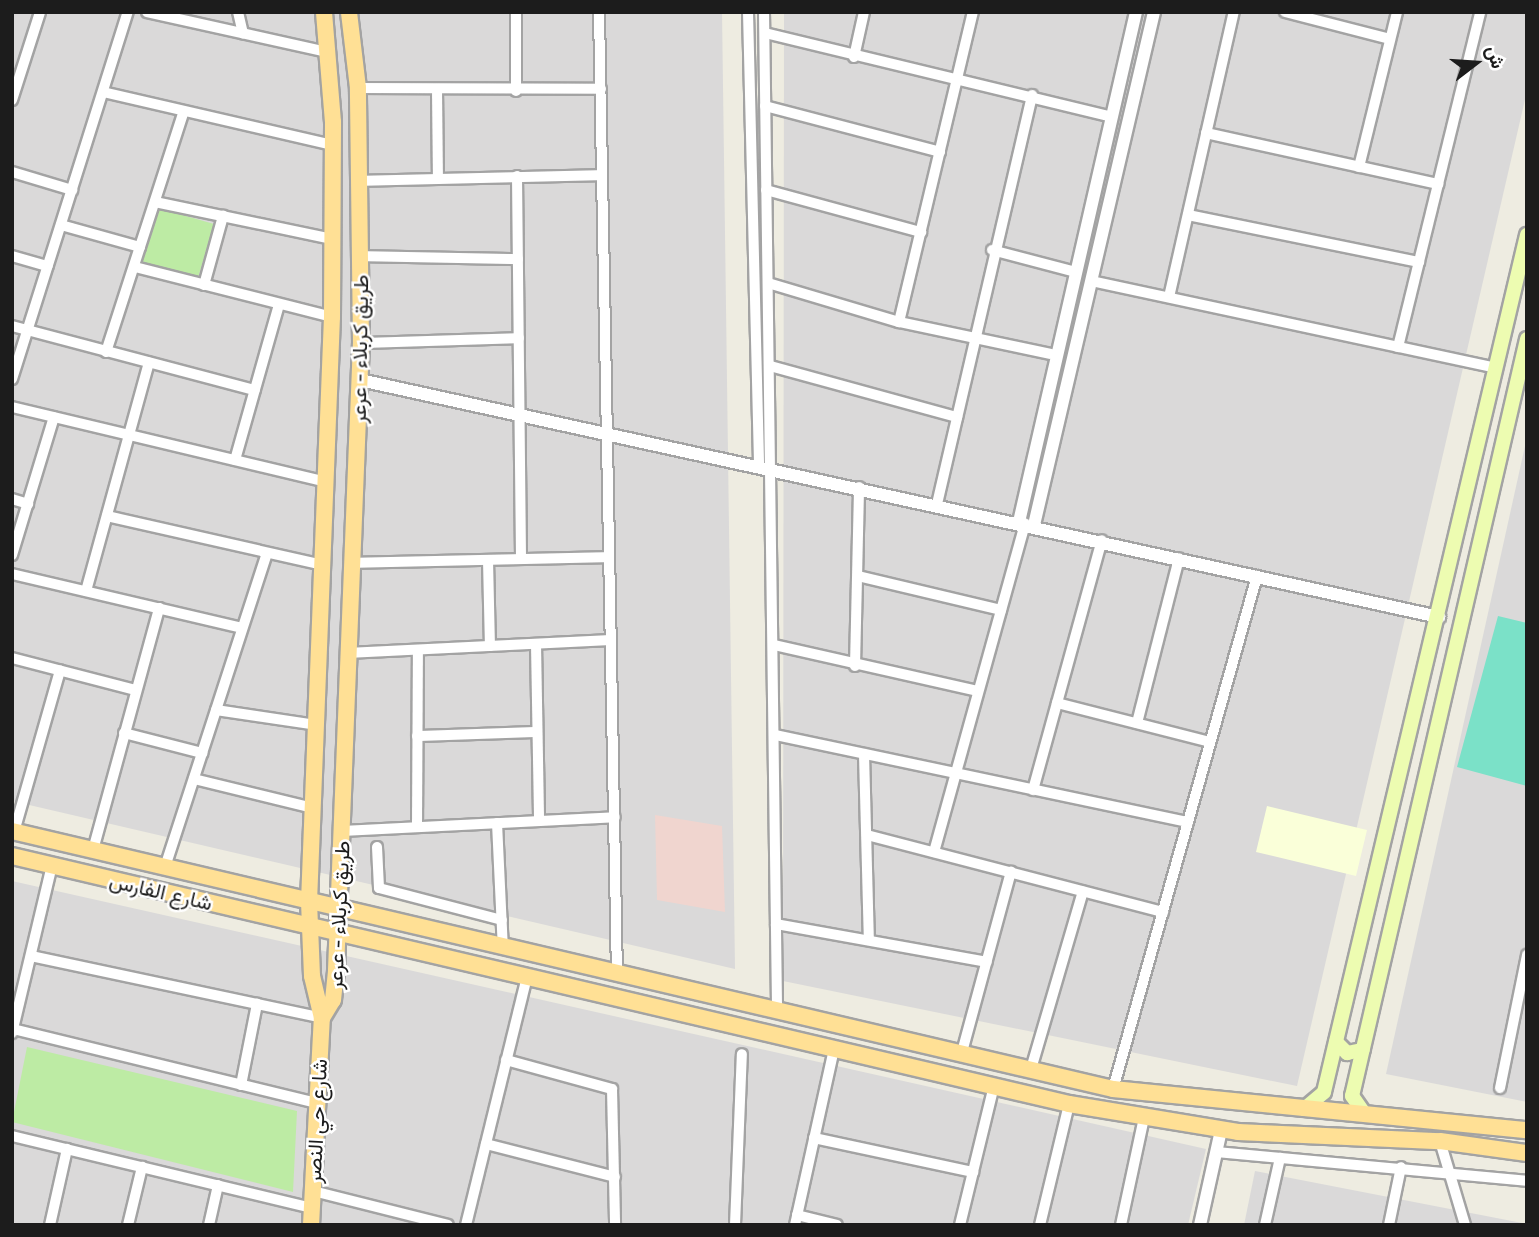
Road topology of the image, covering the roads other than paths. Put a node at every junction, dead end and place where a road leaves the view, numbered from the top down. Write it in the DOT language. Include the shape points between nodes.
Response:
graph roads {
  1 [pos="40,12"];
  2 [pos="128,12"];
  3 [pos="147,12"];
  4 [pos="238,12"];
  5 [pos="324,12"];
  6 [pos="349,12"];
  7 [pos="516,12"];
  8 [pos="599,12"];
  9 [pos="748,12"];
  10 [pos="764,12"];
  11 [pos="770,12"];
  12 [pos="864,12"];
  13 [pos="973,12"];
  14 [pos="1136,12"];
  15 [pos="1154,12"];
  16 [pos="1234,12"];
  17 [pos="1285,12"];
  18 [pos="1397,12"];
  19 [pos="1480,12"];
  20 [pos="243,33"];
  21 [pos="765,37"];
  22 [pos="1390,39"];
  23 [pos="328,52"];
  24 [pos="854,57"];
  25 [pos="12,61"];
  26 [pos="24,65"];
  27 [pos="957,79"];
  28 [pos="358,88"];
  29 [pos="438,89"];
  30 [pos="600,89"];
  31 [pos="516,90"];
  32 [pos="103,92"];
  33 [pos="1032,95"];
  34 [pos="12,100"];
  35 [pos="765,106"];
  36 [pos="184,111"];
  37 [pos="1112,117"];
  38 [pos="1206,134"];
  39 [pos="332,145"];
  40 [pos="940,152"];
  41 [pos="1359,167"];
  42 [pos="12,172"];
  43 [pos="602,175"];
  44 [pos="517,176"];
  45 [pos="438,178"];
  46 [pos="359,181"];
  47 [pos="1097,183"];
  48 [pos="1438,184"];
  49 [pos="1113,188"];
  50 [pos="72,190"];
  51 [pos="766,190"];
  52 [pos="1094,198"];
  53 [pos="155,202"];
  54 [pos="1109,203"];
  55 [pos="1188,215"];
  56 [pos="223,216"];
  57 [pos="61,225"];
  58 [pos="921,232"];
  59 [pos="1527,235"];
  60 [pos="332,239"];
  61 [pos="140,247"];
  62 [pos="992,250"];
  63 [pos="12,256"];
  64 [pos="360,256"];
  65 [pos="518,259"];
  66 [pos="1419,262"];
  67 [pos="48,266"];
  68 [pos="135,267"];
  69 [pos="1076,272"];
  70 [pos="1091,281"];
  71 [pos="768,283"];
  72 [pos="204,285"];
  73 [pos="1169,298"];
  74 [pos="279,305"];
  75 [pos="332,317"];
  76 [pos="899,322"];
  77 [pos="12,326"];
  78 [pos="28,330"];
  79 [pos="519,338"];
  80 [pos="975,339"];
  81 [pos="1527,339"];
  82 [pos="361,342"];
  83 [pos="1398,347"];
  84 [pos="106,352"];
  85 [pos="1051,354"];
  86 [pos="149,363"];
  87 [pos="770,366"];
  88 [pos="1496,368"];
  89 [pos="1523,369"];
  90 [pos="12,379"];
  91 [pos="360,380"];
  92 [pos="255,390"];
  93 [pos="12,407"];
  94 [pos="519,414"];
  95 [pos="54,417"];
  96 [pos="957,417"];
  97 [pos="607,433"];
  98 [pos="127,436"];
  99 [pos="235,460"];
  100 [pos="765,467"];
  101 [pos="326,482"];
  102 [pos="859,487"];
  103 [pos="12,499"];
  104 [pos="1024,501"];
  105 [pos="28,504"];
  106 [pos="937,504"];
  107 [pos="1038,506"];
  108 [pos="1464,509"];
  109 [pos="107,516"];
  110 [pos="1486,516"];
  111 [pos="1026,523"];
  112 [pos="1102,540"];
  113 [pos="1456,542"];
  114 [pos="1478,546"];
  115 [pos="267,553"];
  116 [pos="12,555"];
  117 [pos="609,557"];
  118 [pos="1179,558"];
  119 [pos="521,559"];
  120 [pos="488,560"];
  121 [pos="351,563"];
  122 [pos="322,565"];
  123 [pos="12,574"];
  124 [pos="858,576"];
  125 [pos="1257,576"];
  126 [pos="86,591"];
  127 [pos="159,608"];
  128 [pos="1001,610"];
  129 [pos="1439,617"];
  130 [pos="242,628"];
  131 [pos="611,640"];
  132 [pos="536,644"];
  133 [pos="774,645"];
  134 [pos="490,646"];
  135 [pos="418,650"];
  136 [pos="347,653"];
  137 [pos="12,659"];
  138 [pos="855,666"];
  139 [pos="60,670"];
  140 [pos="136,690"];
  141 [pos="978,691"];
  142 [pos="1057,703"];
  143 [pos="216,710"];
  144 [pos="1137,723"];
  145 [pos="316,725"];
  146 [pos="537,732"];
  147 [pos="124,733"];
  148 [pos="417,736"];
  149 [pos="775,736"];
  150 [pos="1210,742"];
  151 [pos="202,753"];
  152 [pos="864,754"];
  153 [pos="956,774"];
  154 [pos="194,779"];
  155 [pos="1033,790"];
  156 [pos="313,808"];
  157 [pos="615,817"];
  158 [pos="539,821"];
  159 [pos="1188,822"];
  160 [pos="497,823"];
  161 [pos="417,827"];
  162 [pos="342,831"];
  163 [pos="13,832"];
  164 [pos="867,835"];
  165 [pos="377,847"];
  166 [pos="93,850"];
  167 [pos="934,852"];
  168 [pos="12,856"];
  169 [pos="52,865"];
  170 [pos="165,867"];
  171 [pos="1011,872"];
  172 [pos="339,873"];
  173 [pos="310,877"];
  174 [pos="1083,891"];
  175 [pos="275,893"];
  176 [pos="309,902"];
  177 [pos="338,909"];
  178 [pos="1163,912"];
  179 [pos="260,914"];
  180 [pos="373,917"];
  181 [pos="502,920"];
  182 [pos="776,923"];
  183 [pos="310,926"];
  184 [pos="423,929"];
  185 [pos="338,933"];
  186 [pos="869,940"];
  187 [pos="503,948"];
  188 [pos="415,952"];
  189 [pos="31,956"];
  190 [pos="987,962"];
  191 [pos="1526,962"];
  192 [pos="617,975"];
  193 [pos="527,977"];
  194 [pos="257,1004"];
  195 [pos="777,1011"];
  196 [pos="322,1018"];
  197 [pos="13,1032"];
  198 [pos="1336,1042"];
  199 [pos="834,1049"];
  200 [pos="1363,1050"];
  201 [pos="962,1052"];
  202 [pos="742,1054"];
  203 [pos="506,1060"];
  204 [pos="1031,1069"];
  205 [pos="241,1085"];
  206 [pos="994,1086"];
  207 [pos="1500,1088"];
  208 [pos="1113,1089"];
  209 [pos="317,1103"];
  210 [pos="1069,1104"];
  211 [pos="1301,1110"];
  212 [pos="1364,1113"];
  213 [pos="1144,1118"];
  214 [pos="1221,1130"];
  215 [pos="1527,1130"];
  216 [pos="12,1136"];
  217 [pos="814,1138"];
  218 [pos="1440,1140"];
  219 [pos="486,1144"];
  220 [pos="67,1149"];
  221 [pos="1216,1152"];
  222 [pos="1527,1153"];
  223 [pos="1280,1158"];
  224 [pos="142,1167"];
  225 [pos="1401,1167"];
  226 [pos="1449,1170"];
  227 [pos="973,1172"];
  228 [pos="615,1177"];
  229 [pos="1527,1181"];
  230 [pos="218,1185"];
  231 [pos="312,1200"];
  232 [pos="796,1220"];
  233 [pos="1463,1224"];
  234 [pos="50,1225"];
  235 [pos="128,1225"];
  236 [pos="209,1225"];
  237 [pos="311,1225"];
  238 [pos="449,1225"];
  239 [pos="466,1225"];
  240 [pos="615,1225"];
  241 [pos="735,1225"];
  242 [pos="837,1225"];
  243 [pos="960,1225"];
  244 [pos="1040,1225"];
  245 [pos="1121,1225"];
  246 [pos="1200,1225"];
  247 [pos="1265,1225"];
  248 [pos="1389,1225"];
  1 -- 26 [label="street"];
  2 -- 32 [label="street"];
  3 -- 20 [label="street"];
  4 -- 20 [label="street"];
  5 -- 23 [label="main road, طريق كربلاء - عرعر"];
  6 -- 28 [label="main road, طريق كربلاء - عرعر"];
  7 -- 31 [label="street"];
  8 -- 30 [label="street"];
  9 -- 100 [label="street"];
  10 -- 21 [label="street"];
  11 -- 21 [label="street"];
  12 -- 24 [label="street"];
  13 -- 27 [label="street"];
  14 -- 37 [label="street"];
  15 -- 49 [label="street"];
  16 -- 38 [label="street"];
  17 -- 22 [label="street"];
  18 -- 22 [label="street"];
  19 -- 48 [label="street"];
  20 -- 23 [label="street"];
  21 -- 24 [label="street"];
  21 -- 35 [label="street"];
  22 -- 41 [label="street"];
  23 -- 39 [label="main road, طريق كربلاء - عرعر"];
  24 -- 27 [label="street"];
  25 -- 26 [label="street"];
  26 -- 34 [label="street"];
  27 -- 33 [label="street"];
  27 -- 40 [label="street"];
  28 -- 29 [label="street"];
  28 -- 46 [label="main road, طريق كربلاء - عرعر"];
  29 -- 31 [label="street"];
  29 -- 45 [label="street"];
  30 -- 31 [label="street"];
  30 -- 43 [label="street"];
  32 -- 36 [label="street"];
  32 -- 50 [label="street"];
  33 -- 37 [label="street"];
  33 -- 62 [label="street"];
  35 -- 40 [label="street"];
  35 -- 51 [label="street"];
  36 -- 39 [label="street"];
  36 -- 53 [label="street"];
  37 -- 47 [label="street"];
  38 -- 41 [label="street"];
  38 -- 55 [label="street"];
  39 -- 60 [label="main road, طريق كربلاء - عرعر"];
  40 -- 58 [label="street"];
  41 -- 48 [label="street"];
  42 -- 50 [label="street"];
  43 -- 44 [label="street"];
  43 -- 97 [label="street"];
  44 -- 45 [label="street"];
  44 -- 65 [label="street"];
  45 -- 46 [label="street"];
  46 -- 64 [label="main road, طريق كربلاء - عرعر"];
  47 -- 49 [label="street" via="1105,191"];
  47 -- 52 [label="street"];
  48 -- 66 [label="street"];
  49 -- 54 [label="street"];
  50 -- 57 [label="street"];
  51 -- 58 [label="street"];
  51 -- 71 [label="street"];
  52 -- 54 [label="street" via="1105,195"];
  52 -- 69 [label="street"];
  53 -- 56 [label="street"];
  53 -- 61 [label="street"];
  54 -- 70 [label="street"];
  55 -- 66 [label="street"];
  55 -- 73 [label="street"];
  56 -- 60 [label="street"];
  56 -- 72 [label="street"];
  57 -- 61 [label="street"];
  57 -- 67 [label="street"];
  58 -- 76 [label="street"];
  59 -- 88 [label="main road"];
  60 -- 75 [label="main road, طريق كربلاء - عرعر"];
  61 -- 68 [label="street"];
  62 -- 69 [label="street"];
  62 -- 80 [label="street"];
  63 -- 67 [label="street"];
  64 -- 65 [label="street"];
  64 -- 82 [label="main road, طريق كربلاء - عرعر"];
  65 -- 79 [label="street"];
  66 -- 83 [label="street"];
  67 -- 78 [label="street"];
  68 -- 72 [label="street"];
  68 -- 84 [label="street"];
  69 -- 104 [label="street"];
  70 -- 73 [label="street"];
  70 -- 107 [label="street"];
  71 -- 76 [label="street"];
  71 -- 87 [label="street"];
  72 -- 74 [label="street"];
  73 -- 83 [label="street"];
  74 -- 75 [label="street"];
  74 -- 92 [label="street"];
  75 -- 101 [label="main road, طريق كربلاء - عرعر"];
  76 -- 80 [label="street"];
  77 -- 78 [label="street"];
  78 -- 84 [label="street"];
  78 -- 90 [label="street"];
  79 -- 82 [label="street"];
  79 -- 94 [label="street"];
  80 -- 85 [label="street"];
  80 -- 96 [label="street"];
  81 -- 89 [label="main road"];
  82 -- 91 [label="main road, طريق كربلاء - عرعر"];
  83 -- 88 [label="street"];
  84 -- 86 [label="street"];
  86 -- 92 [label="street"];
  86 -- 98 [label="street"];
  87 -- 96 [label="street"];
  87 -- 100 [label="street"];
  88 -- 108 [label="main road"];
  89 -- 110 [label="main road"];
  91 -- 94 [label="street"];
  91 -- 121 [label="main road, طريق كربلاء - عرعر"];
  92 -- 99 [label="street"];
  93 -- 95 [label="street"];
  94 -- 97 [label="street"];
  94 -- 119 [label="street"];
  95 -- 98 [label="street"];
  95 -- 105 [label="street"];
  96 -- 106 [label="street"];
  97 -- 100 [label="street"];
  97 -- 117 [label="street"];
  98 -- 99 [label="street"];
  98 -- 109 [label="street"];
  99 -- 101 [label="street"];
  100 -- 102 [label="street"];
  100 -- 133 [label="street"];
  101 -- 122 [label="main road, طريق كربلاء - عرعر"];
  102 -- 106 [label="street"];
  102 -- 124 [label="street"];
  103 -- 105 [label="street"];
  104 -- 107 [label="street" via="1028,508"];
  104 -- 111 [label="street"];
  105 -- 116 [label="street"];
  106 -- 111 [label="street"];
  107 -- 111 [label="street"];
  108 -- 110 [label="main road" via="1473,517"];
  108 -- 113 [label="main road"];
  109 -- 115 [label="street"];
  109 -- 126 [label="street"];
  110 -- 114 [label="main road"];
  111 -- 112 [label="street"];
  111 -- 128 [label="street"];
  112 -- 118 [label="street"];
  112 -- 142 [label="street"];
  113 -- 114 [label="main road" via="1471,540"];
  113 -- 129 [label="main road"];
  114 -- 200 [label="main road"];
  115 -- 122 [label="street"];
  115 -- 130 [label="street"];
  117 -- 119 [label="street"];
  117 -- 131 [label="street"];
  118 -- 125 [label="street"];
  118 -- 144 [label="street"];
  119 -- 120 [label="street"];
  120 -- 121 [label="street"];
  120 -- 134 [label="street"];
  121 -- 136 [label="main road, طريق كربلاء - عرعر"];
  122 -- 145 [label="main road, طريق كربلاء - عرعر"];
  123 -- 126 [label="street"];
  124 -- 128 [label="street"];
  124 -- 138 [label="street"];
  125 -- 129 [label="street"];
  125 -- 150 [label="street"];
  126 -- 127 [label="street"];
  127 -- 130 [label="street"];
  127 -- 140 [label="street"];
  128 -- 141 [label="street"];
  129 -- 198 [label="main road"];
  130 -- 143 [label="street"];
  131 -- 132 [label="street"];
  131 -- 157 [label="street"];
  132 -- 134 [label="street"];
  132 -- 146 [label="street"];
  133 -- 138 [label="street"];
  133 -- 149 [label="street"];
  134 -- 135 [label="street"];
  135 -- 136 [label="street"];
  135 -- 148 [label="street"];
  136 -- 162 [label="main road, طريق كربلاء - عرعر"];
  137 -- 139 [label="street"];
  138 -- 141 [label="street"];
  139 -- 140 [label="street"];
  139 -- 163 [label="street"];
  140 -- 147 [label="street"];
  141 -- 153 [label="street"];
  142 -- 144 [label="street"];
  142 -- 155 [label="street"];
  143 -- 145 [label="street"];
  143 -- 151 [label="street"];
  144 -- 150 [label="street"];
  145 -- 156 [label="main road, طريق كربلاء - عرعر"];
  146 -- 148 [label="street"];
  146 -- 158 [label="street"];
  147 -- 151 [label="street"];
  147 -- 166 [label="street"];
  148 -- 161 [label="street"];
  149 -- 152 [label="street"];
  149 -- 182 [label="street"];
  150 -- 159 [label="street"];
  151 -- 154 [label="street"];
  152 -- 153 [label="street"];
  152 -- 164 [label="street"];
  153 -- 155 [label="street"];
  153 -- 167 [label="street"];
  154 -- 156 [label="street"];
  154 -- 170 [label="street"];
  155 -- 159 [label="street"];
  156 -- 173 [label="main road, طريق كربلاء - عرعر"];
  157 -- 158 [label="street"];
  157 -- 192 [label="street"];
  158 -- 160 [label="street"];
  159 -- 178 [label="street"];
  160 -- 161 [label="street"];
  160 -- 181 [label="street"];
  161 -- 162 [label="street"];
  162 -- 172 [label="main road, طريق كربلاء - عرعر"];
  163 -- 166 [label="main road, شارع الفارس"];
  164 -- 167 [label="street"];
  164 -- 186 [label="street"];
  165 -- 181 [label="street" via="379,888"];
  166 -- 170 [label="main road, شارع الفارس"];
  167 -- 171 [label="street"];
  168 -- 169 [label="main road, شارع الفارس"];
  169 -- 179 [label="main road, شارع الفارس"];
  169 -- 189 [label="street"];
  170 -- 175 [label="main road, شارع الفارس"];
  171 -- 174 [label="street"];
  171 -- 190 [label="street"];
  172 -- 177 [label="main road, طريق كربلاء - عرعر"];
  172 -- 180 [label="main road" via="352,902"];
  173 -- 175 [label="main road" via="300,890"];
  173 -- 176 [label="main road, طريق كربلاء - عرعر"];
  174 -- 178 [label="street"];
  174 -- 204 [label="street"];
  175 -- 176 [label="main road, شارع الفارس"];
  175 -- 179 [label="main road" via="274,907"];
  176 -- 177 [label="main road, شارع الفارس"];
  176 -- 183 [label="main road, طريق كربلاء - عرعر"];
  177 -- 180 [label="main road, شارع الفارس"];
  177 -- 185 [label="main road, طريق كربلاء - عرعر"];
  178 -- 208 [label="street"];
  179 -- 183 [label="main road, شارع الفارس"];
  180 -- 184 [label="main road, شارع الفارس"];
  181 -- 187 [label="street"];
  182 -- 186 [label="street"];
  182 -- 195 [label="street"];
  183 -- 185 [label="main road, شارع الفارس"];
  183 -- 196 [label="main road, طريق كربلاء - عرعر" via="314,1000"];
  184 -- 187 [label="main road, شارع الفارس"];
  184 -- 188 [label="main road" via="410,935"];
  185 -- 188 [label="main road, شارع الفارس"];
  185 -- 196 [label="main road, طريق كربلاء - عرعر" via="333,1000"];
  186 -- 190 [label="street"];
  187 -- 192 [label="main road, شارع الفارس"];
  188 -- 193 [label="main road, شارع الفارس"];
  189 -- 194 [label="street"];
  189 -- 197 [label="street"];
  190 -- 201 [label="street"];
  191 -- 207 [label="street"];
  192 -- 195 [label="main road, شارع الفارس"];
  193 -- 199 [label="main road, شارع الفارس"];
  193 -- 203 [label="street"];
  194 -- 196 [label="street"];
  194 -- 205 [label="street"];
  195 -- 201 [label="main road, شارع الفارس"];
  196 -- 209 [label="main road, شارع حي النصر"];
  197 -- 205 [label="street"];
  198 -- 200 [label="main road" via="1347,1053"];
  198 -- 211 [label="main road" via="1320,1100"];
  199 -- 206 [label="main road, شارع الفارس"];
  199 -- 217 [label="street"];
  200 -- 212 [label="main road" via="1352,1096"];
  201 -- 204 [label="main road, شارع الفارس"];
  202 -- 241 [label="street"];
  203 -- 219 [label="street"];
  203 -- 228 [label="street" via="612,1089"];
  204 -- 208 [label="main road, شارع الفارس"];
  205 -- 209 [label="street"];
  206 -- 210 [label="main road, شارع الفارس"];
  206 -- 227 [label="street"];
  208 -- 211 [label="main road, شارع الفارس"];
  209 -- 231 [label="main road, شارع حي النصر"];
  210 -- 213 [label="main road, شارع الفارس"];
  210 -- 244 [label="street"];
  211 -- 212 [label="main road, شارع الفارس"];
  212 -- 215 [label="main road, شارع الفارس"];
  213 -- 214 [label="main road, شارع الفارس"];
  213 -- 245 [label="street"];
  214 -- 218 [label="main road, شارع الفارس"];
  214 -- 221 [label="street"];
  216 -- 220 [label="street"];
  217 -- 227 [label="street"];
  217 -- 232 [label="street"];
  218 -- 222 [label="main road, شارع الفارس"];
  218 -- 226 [label="street"];
  219 -- 228 [label="street"];
  219 -- 239 [label="street"];
  220 -- 224 [label="street"];
  220 -- 234 [label="street"];
  221 -- 223 [label="street"];
  221 -- 246 [label="street"];
  223 -- 225 [label="street"];
  223 -- 247 [label="street"];
  224 -- 230 [label="street"];
  224 -- 235 [label="street"];
  225 -- 226 [label="street"];
  225 -- 248 [label="street"];
  226 -- 229 [label="street"];
  226 -- 233 [label="street"];
  227 -- 243 [label="street"];
  228 -- 240 [label="street"];
  230 -- 231 [label="street"];
  230 -- 236 [label="street"];
  231 -- 237 [label="main road, شارع حي النصر"];
  231 -- 238 [label="street"];
  232 -- 242 [label="street"];
}
